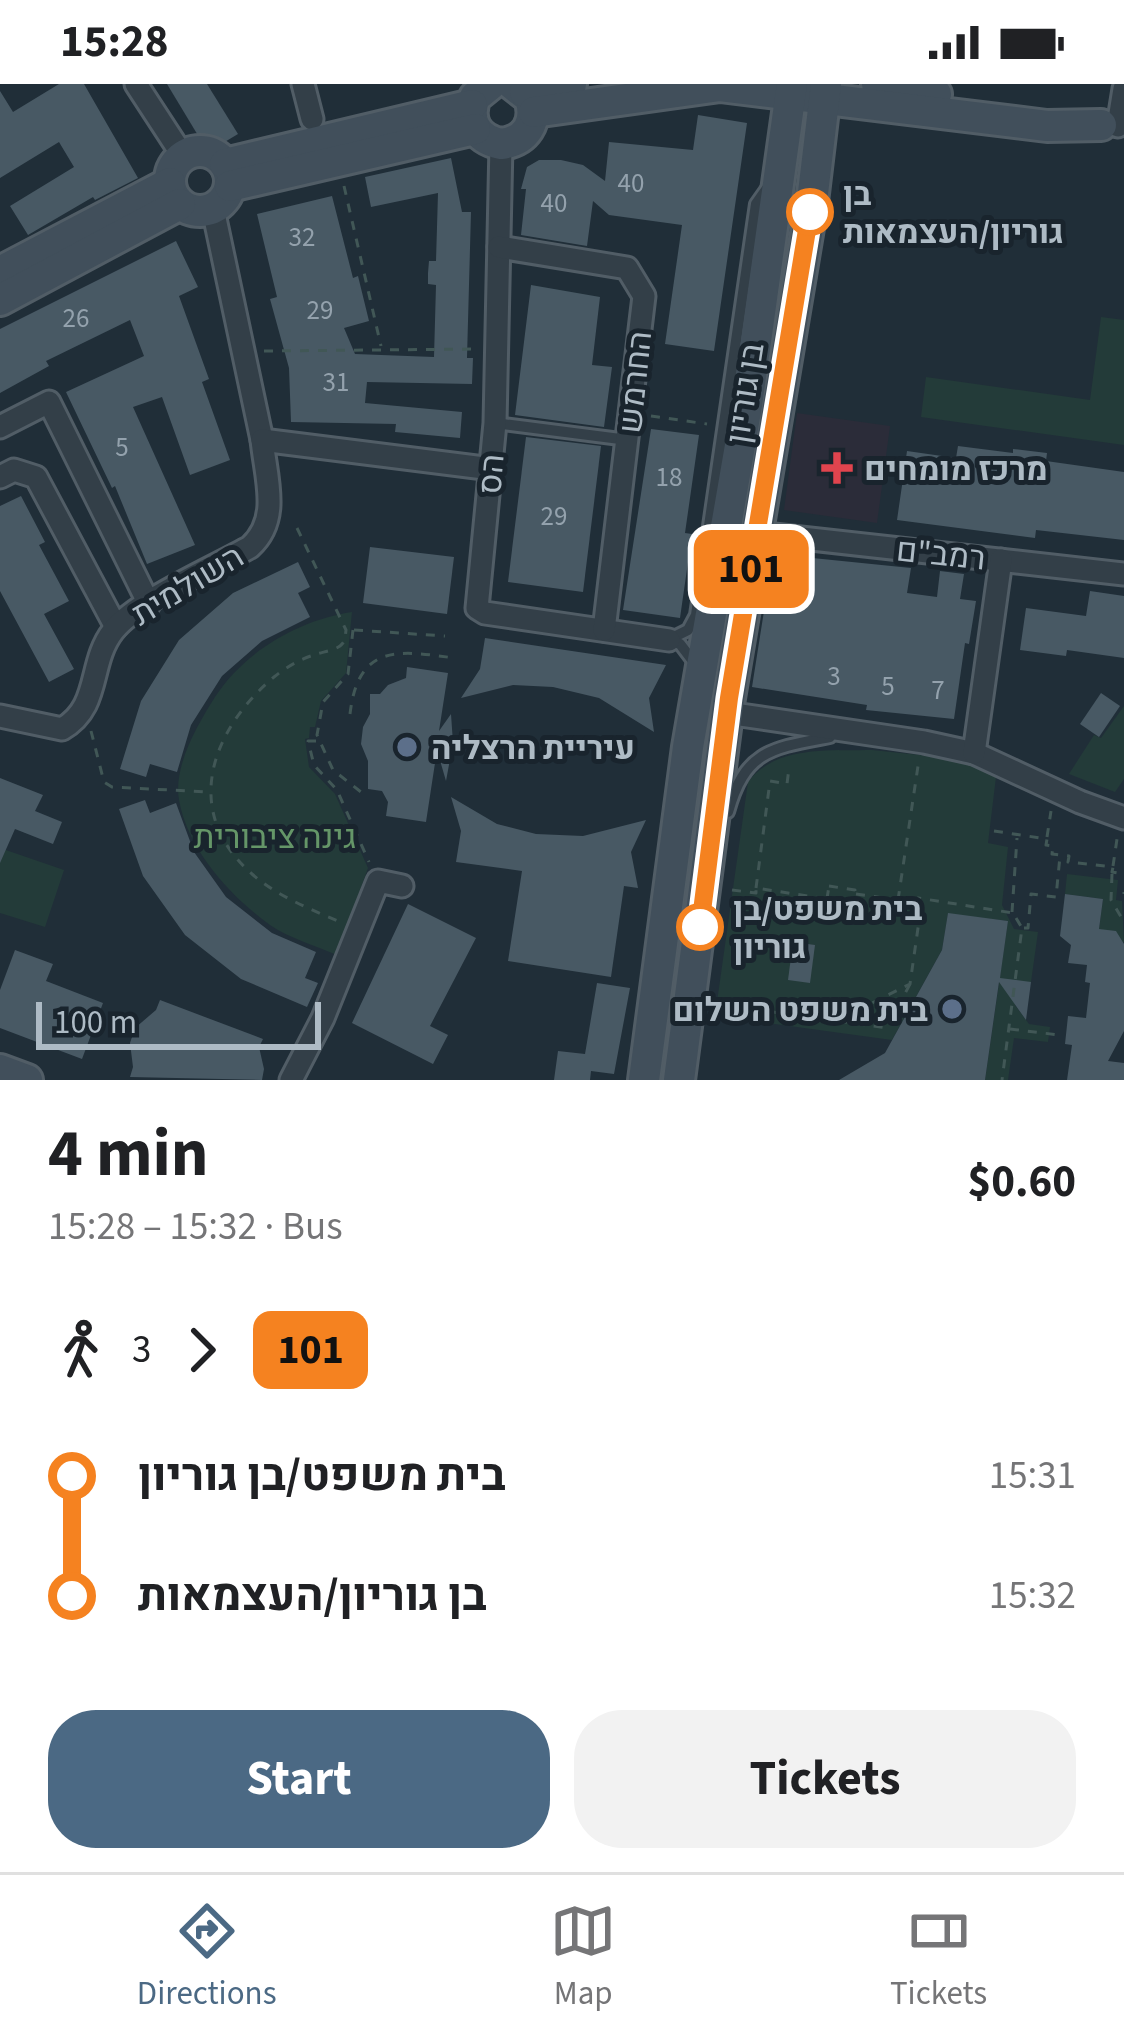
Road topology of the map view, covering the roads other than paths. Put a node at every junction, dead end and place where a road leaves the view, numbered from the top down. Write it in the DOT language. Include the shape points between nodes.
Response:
graph roads {
  1 [pos="136,84"];
  2 [pos="303,84"];
  3 [pos="571,84"];
  4 [pos="877,84"];
  5 [pos="791,89"];
  6 [pos="1124,89"];
  7 [pos="825,92"];
  8 [pos="524,96"];
  9 [pos="485,116"];
  10 [pos="312,119"];
  11 [pos="1114,126"];
  12 [pos="783,165"];
  13 [pos="178,181"];
  14 [pos="223,186"];
  15 [pos="499,247"];
  16 [pos="6,275"];
  17 [pos="789,391"];
  18 [pos="747,405"];
  19 [pos="494,423"];
  20 [pos="0,427"];
  21 [pos="262,440"];
  22 [pos="628,440"];
  23 [pos="492,469"];
  24 [pos="0,477"];
  25 [pos="757,532"];
  26 [pos="1001,560"];
  27 [pos="1124,574"];
  28 [pos="149,604"];
  29 [pos="116,628"];
  30 [pos="604,630"];
  31 [pos="669,640"];
  32 [pos="720,704"];
  33 [pos="0,716"];
  34 [pos="878,735"];
  35 [pos="830,737"];
  36 [pos="974,753"];
  37 [pos="1121,825"];
  38 [pos="402,886"];
  39 [pos="716,892"];
  40 [pos="667,898"];
  41 [pos="699,939"];
  42 [pos="0,1070"];
  43 [pos="27,1080"];
  44 [pos="291,1080"];
  45 [pos="644,1080"];
  46 [pos="679,1080"];
  1 -- 13 [label="street"];
  2 -- 10 [label="street"];
  3 -- 8 [label="street"];
  4 -- 11 [label="street"];
  5 -- 7 [label="street"];
  5 -- 8 [label="street"];
  5 -- 12 [label="street, בן גוריון"];
  6 -- 11 [label="street"];
  7 -- 11 [label="street" via="1047,126"];
  7 -- 17 [label="street, בן גוריון"];
  8 -- 9 [label="street" via="524,136"];
  9 -- 14 [label="street"];
  9 -- 14 [label="street"];
  9 -- 15 [label="street, הס"];
  12 -- 18 [label="street, בן גוריון"];
  12 -- 31 [label="lane" via="756,205 694,623"];
  13 -- 14 [label="street" via="196,212"];
  13 -- 14 [label="street" via="201,151"];
  13 -- 16 [label="street"];
  14 -- 21 [label="street"];
  15 -- 19 [label="street, הס"];
  15 -- 22 [label="street, החרמש" via="627,268 644,296"];
  17 -- 18 [label="lane"];
  17 -- 25 [label="street, בן גוריון"];
  18 -- 32 [label="street, בן גוריון"];
  19 -- 22 [label="lane"];
  19 -- 23 [label="street, הס"];
  20 -- 28 [label="street" via="49,401"];
  21 -- 23 [label="street"];
  21 -- 28 [label="street, השולמית" via="265,534"];
  22 -- 30 [label="street, החרמש"];
  23 -- 30 [label="street, הס" via="477,608"];
  24 -- 29 [label="street" via="14,470 36,477"];
  25 -- 26 [label="street, רמב\"ם"];
  25 -- 32 [label="street, בן גוריון"];
  26 -- 27 [label="street, רמב\"ם"];
  26 -- 36 [label="street"];
  28 -- 29 [label="street, השולמית"];
  29 -- 33 [label="street, השולמית" via="83,712 62,729"];
  30 -- 31 [label="street, הס"];
  31 -- 32 [label="lane" via="688,652"];
  32 -- 34 [label="street"];
  32 -- 35 [label="street"];
  32 -- 39 [label="street, בן גוריון"];
  32 -- 40 [label="street, בן גוריון" via="688,747"];
  34 -- 35 [label="street"];
  34 -- 36 [label="street"];
  35 -- 39 [label="lane" via="767,750 740,777"];
  36 -- 37 [label="street"];
  38 -- 44 [label="street" via="378,881"];
  39 -- 41 [label="street, בן גוריון"];
  40 -- 41 [label="street" via="692,916"];
  40 -- 45 [label="street, בן גוריון"];
  41 -- 46 [label="street, בן גוריון"];
  42 -- 43 [label="street"];
}
